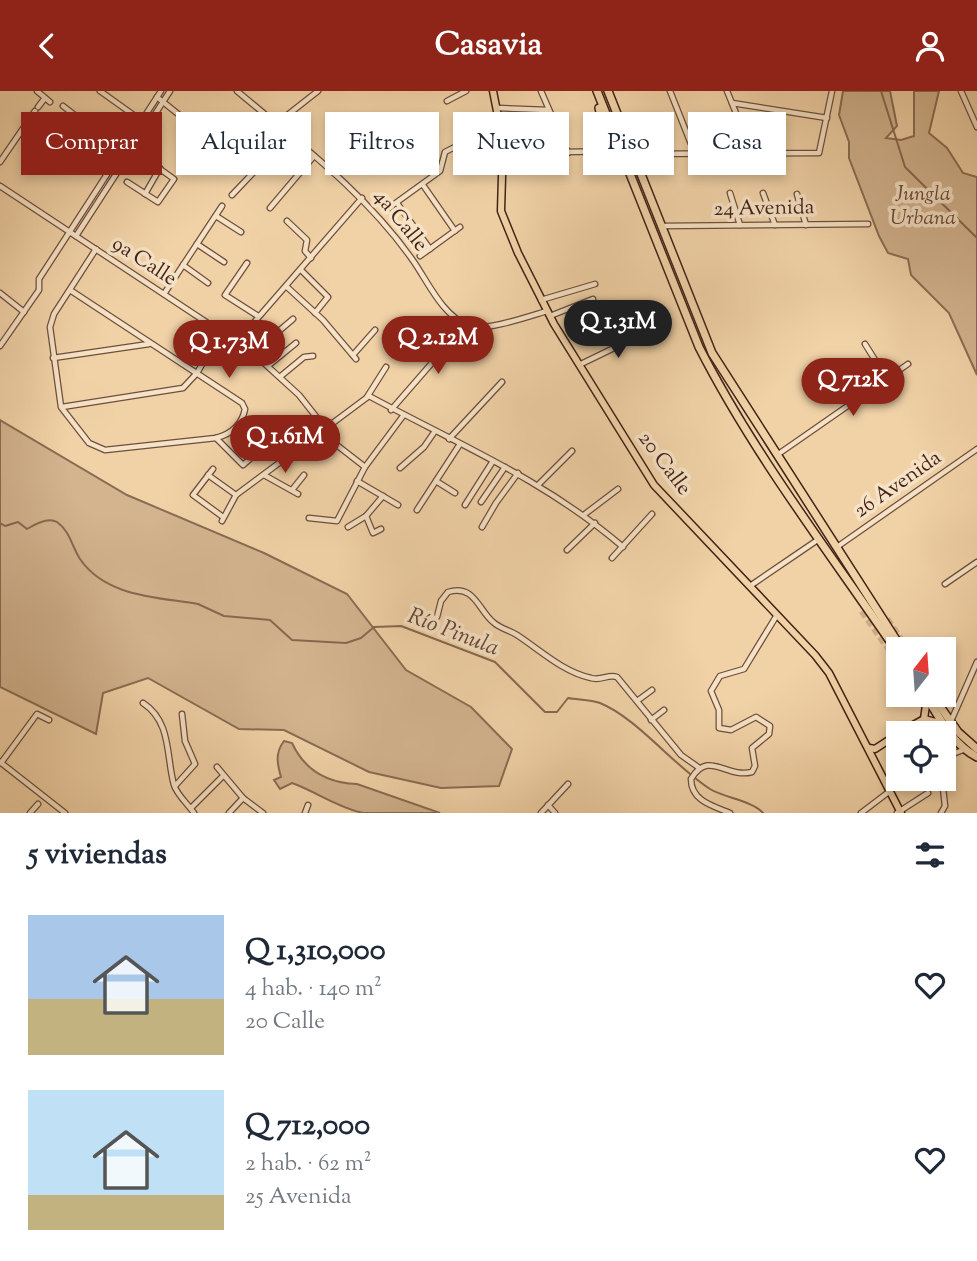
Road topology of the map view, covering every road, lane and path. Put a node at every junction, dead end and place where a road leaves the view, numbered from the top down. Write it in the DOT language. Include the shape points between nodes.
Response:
graph roads {
  1 [pos="100,91"];
  2 [pos="161,91"];
  3 [pos="170,91"];
  4 [pos="238,91"];
  5 [pos="318,91"];
  6 [pos="466,91"];
  7 [pos="493,91"];
  8 [pos="541,91"];
  9 [pos="595,91"];
  10 [pos="608,91"];
  11 [pos="670,91"];
  12 [pos="727,91"];
  13 [pos="832,91"];
  14 [pos="961,91"];
  15 [pos="43,94"];
  16 [pos="157,97"];
  17 [pos="163,101"];
  18 [pos="447,101"];
  19 [pos="50,102"];
  20 [pos="732,103"];
  21 [pos="63,106"];
  22 [pos="538,107"];
  23 [pos="498,108"];
  24 [pos="549,110"];
  25 [pos="71,112"];
  26 [pos="129,112"];
  27 [pos="148,112"];
  28 [pos="156,112"];
  29 [pos="176,112"];
  30 [pos="262,112"];
  31 [pos="291,112"];
  32 [pos="499,112"];
  33 [pos="601,112"];
  34 [pos="604,112"];
  35 [pos="616,112"];
  36 [pos="736,112"];
  37 [pos="827,118"];
  38 [pos="977,127"];
  39 [pos="688,136"];
  40 [pos="453,148"];
  41 [pos="311,153"];
  42 [pos="786,154"];
  43 [pos="314,156"];
  44 [pos="0,162"];
  45 [pos="162,170"];
  46 [pos="108,175"];
  47 [pos="114,175"];
  48 [pos="156,175"];
  49 [pos="251,175"];
  50 [pos="502,175"];
  51 [pos="632,175"];
  52 [pos="641,175"];
  53 [pos="127,182"];
  54 [pos="423,184"];
  55 [pos="1,188"];
  56 [pos="730,193"];
  57 [pos="763,193"];
  58 [pos="145,194"];
  59 [pos="797,194"];
  60 [pos="232,195"];
  61 [pos="362,198"];
  62 [pos="397,203"];
  63 [pos="222,206"];
  64 [pos="270,208"];
  65 [pos="386,211"];
  66 [pos="216,216"];
  67 [pos="287,221"];
  68 [pos="868,224"];
  69 [pos="740,225"];
  70 [pos="775,225"];
  71 [pos="806,225"];
  72 [pos="661,226"];
  73 [pos="460,227"];
  74 [pos="454,231"];
  75 [pos="241,232"];
  76 [pos="73,234"];
  77 [pos="197,244"];
  78 [pos="96,249"];
  79 [pos="430,249"];
  80 [pos="420,257"];
  81 [pos="311,258"];
  82 [pos="223,262"];
  83 [pos="247,263"];
  84 [pos="183,265"];
  85 [pos="301,270"];
  86 [pos="208,283"];
  87 [pos="595,284"];
  88 [pos="287,287"];
  89 [pos="70,291"];
  90 [pos="0,293"];
  91 [pos="164,294"];
  92 [pos="593,299"];
  93 [pos="541,300"];
  94 [pos="24,312"];
  95 [pos="315,313"];
  96 [pos="548,313"];
  97 [pos="258,316"];
  98 [pos="293,319"];
  99 [pos="466,325"];
  100 [pos="375,330"];
  101 [pos="222,332"];
  102 [pos="2,336"];
  103 [pos="612,337"];
  104 [pos="237,342"];
  105 [pos="296,343"];
  106 [pos="150,344"];
  107 [pos="865,344"];
  108 [pos="1,345"];
  109 [pos="253,353"];
  110 [pos="313,356"];
  111 [pos="53,358"];
  112 [pos="908,364"];
  113 [pos="269,365"];
  114 [pos="578,365"];
  115 [pos="386,367"];
  116 [pos="197,373"];
  117 [pos="281,376"];
  118 [pos="887,379"];
  119 [pos="502,382"];
  120 [pos="368,397"];
  121 [pos="61,407"];
  122 [pos="391,409"];
  123 [pos="403,416"];
  124 [pos="325,428"];
  125 [pos="435,431"];
  126 [pos="216,438"];
  127 [pos="273,439"];
  128 [pos="449,439"];
  129 [pos="460,445"];
  130 [pos="338,446"];
  131 [pos="977,449"];
  132 [pos="572,451"];
  133 [pos="776,455"];
  134 [pos="493,461"];
  135 [pos="365,467"];
  136 [pos="505,467"];
  137 [pos="400,468"];
  138 [pos="214,469"];
  139 [pos="518,473"];
  140 [pos="208,475"];
  141 [pos="264,475"];
  142 [pos="304,475"];
  143 [pos="357,481"];
  144 [pos="436,481"];
  145 [pos="539,484"];
  146 [pos="618,489"];
  147 [pos="292,490"];
  148 [pos="455,493"];
  149 [pos="298,494"];
  150 [pos="236,495"];
  151 [pos="383,496"];
  152 [pos="481,502"];
  153 [pos="398,505"];
  154 [pos="465,505"];
  155 [pos="417,510"];
  156 [pos="652,514"];
  157 [pos="585,515"];
  158 [pos="366,516"];
  159 [pos="309,518"];
  160 [pos="595,523"];
  161 [pos="348,527"];
  162 [pos="482,527"];
  163 [pos="381,529"];
  164 [pos="820,538"];
  165 [pos="623,547"];
  166 [pos="837,547"];
  167 [pos="567,550"];
  168 [pos="612,558"];
  169 [pos="977,562"];
  170 [pos="848,564"];
  171 [pos="945,584"];
  172 [pos="750,586"];
  173 [pos="856,592"];
  174 [pos="862,611"];
  175 [pos="778,614"];
  176 [pos="887,619"];
  177 [pos="429,620"];
  178 [pos="887,637"];
  179 [pos="894,637"];
  180 [pos="977,662"];
  181 [pos="652,689"];
  182 [pos="637,701"];
  183 [pos="143,703"];
  184 [pos="925,707"];
  185 [pos="938,707"];
  186 [pos="664,710"];
  187 [pos="182,714"];
  188 [pos="50,720"];
  189 [pos="651,720"];
  190 [pos="921,721"];
  191 [pos="950,721"];
  192 [pos="951,721"];
  193 [pos="956,727"];
  194 [pos="956,741"];
  195 [pos="886,742"];
  196 [pos="886,746"];
  197 [pos="869,748"];
  198 [pos="977,749"];
  199 [pos="964,750"];
  200 [pos="956,753"];
  201 [pos="873,757"];
  202 [pos="977,757"];
  203 [pos="1,762"];
  204 [pos="217,767"];
  205 [pos="697,769"];
  206 [pos="223,776"];
  207 [pos="886,783"];
  208 [pos="568,784"];
  209 [pos="174,787"];
  210 [pos="890,791"];
  211 [pos="943,791"];
  212 [pos="928,793"];
  213 [pos="243,798"];
  214 [pos="38,804"];
  215 [pos="308,805"];
  216 [pos="548,806"];
  217 [pos="192,811"];
  218 [pos="62,812"];
  219 [pos="30,813"];
  220 [pos="229,813"];
  221 [pos="263,813"];
  222 [pos="304,813"];
  223 [pos="541,813"];
  224 [pos="555,813"];
  225 [pos="730,813"];
  226 [pos="861,813"];
  227 [pos="899,813"];
  228 [pos="941,813"];
  1 -- 26 [label="street"];
  2 -- 16 [label="street"];
  3 -- 17 [label="street"];
  4 -- 30 [label="street, 4a Calle"];
  5 -- 31 [label="street"];
  6 -- 18 [label="street"];
  7 -- 23 [label="main road, 20 Calle"];
  8 -- 22 [label="street"];
  8 -- 24 [label="street"];
  9 -- 33 [label="highway"];
  9 -- 34 [label="highway"];
  10 -- 35 [label="highway"];
  11 -- 39 [label="street"];
  12 -- 20 [label="street"];
  13 -- 37 [label="street"];
  14 -- 38 [label="street"];
  15 -- 19 [label="street"];
  15 -- 44 [label="street"];
  16 -- 17 [label="street"];
  16 -- 27 [label="street"];
  17 -- 28 [label="street"];
  17 -- 29 [label="street"];
  20 -- 36 [label="street"];
  20 -- 37 [label="street"];
  21 -- 25 [label="street"];
  22 -- 23 [label="street"];
  22 -- 24 [label="street"];
  23 -- 32 [label="main road, 20 Calle"];
  37 -- 42 [label="street" via="819,153"];
  40 -- 54 [label="street" via="445,152 440,171"];
  41 -- 43 [label="street, 4a Calle"];
  43 -- 61 [label="street, 4a Calle"];
  43 -- 64 [label="street"];
  45 -- 58 [label="street" via="174,179 158,202"];
  46 -- 76 [label="street"];
  47 -- 76 [label="street"];
  48 -- 58 [label="street"];
  49 -- 60 [label="street"];
  50 -- 93 [label="main road, 20 Calle" via="501,211"];
  51 -- 164 [label="highway" via="707,361"];
  52 -- 72 [label="highway"];
  53 -- 58 [label="street"];
  54 -- 62 [label="street"];
  54 -- 74 [label="street"];
  55 -- 76 [label="street, 9a Calle"];
  56 -- 69 [label="street"];
  57 -- 70 [label="street"];
  59 -- 71 [label="street"];
  61 -- 81 [label="street"];
  61 -- 99 [label="street, 4a Calle" via="397,238 443,307"];
  62 -- 65 [label="street"];
  62 -- 79 [label="street"];
  63 -- 66 [label="street"];
  66 -- 75 [label="street"];
  66 -- 77 [label="street"];
  67 -- 81 [label="street" via="307,240 305,250"];
  68 -- 71 [label="street, 24 Avenida"];
  69 -- 70 [label="street, 24 Avenida"];
  69 -- 72 [label="street, 24 Avenida"];
  70 -- 71 [label="street, 24 Avenida"];
  72 -- 133 [label="highway" via="712,353"];
  73 -- 74 [label="street"];
  74 -- 79 [label="street"];
  76 -- 78 [label="street, 9a Calle"];
  76 -- 94 [label="street" via="39,279 39,290"];
  77 -- 82 [label="street"];
  77 -- 84 [label="street"];
  78 -- 89 [label="street"];
  78 -- 91 [label="street, 9a Calle"];
  79 -- 80 [label="street"];
  81 -- 85 [label="street"];
  83 -- 97 [label="street" via="225,295"];
  84 -- 86 [label="street"];
  84 -- 91 [label="street"];
  85 -- 88 [label="street"];
  85 -- 95 [label="street" via="328,297"];
  87 -- 93 [label="street"];
  88 -- 95 [label="street"];
  88 -- 97 [label="street"];
  89 -- 106 [label="street"];
  89 -- 111 [label="street" via="51,320"];
  90 -- 94 [label="street"];
  91 -- 101 [label="street, 9a Calle"];
  92 -- 96 [label="street"];
  93 -- 96 [label="main road, 20 Calle"];
  94 -- 102 [label="street"];
  95 -- 100 [label="street" via="355,357"];
  96 -- 99 [label="street" via="478,328"];
  96 -- 114 [label="main road, 20 Calle"];
  97 -- 104 [label="street"];
  98 -- 109 [label="street"];
  99 -- 122 [label="street"];
  101 -- 104 [label="street, 9a Calle"];
  101 -- 116 [label="street"];
  102 -- 108 [label="street"];
  103 -- 114 [label="street" via="614,348"];
  104 -- 109 [label="street, 9a Calle"];
  105 -- 113 [label="street"];
  106 -- 111 [label="street"];
  106 -- 116 [label="street"];
  107 -- 118 [label="street"];
  109 -- 113 [label="street, 9a Calle"];
  110 -- 117 [label="street" via="304,357"];
  111 -- 121 [label="street"];
  112 -- 118 [label="street"];
  113 -- 117 [label="street, 9a Calle"];
  114 -- 172 [label="main road, 20 Calle" via="653,485"];
  115 -- 120 [label="street"];
  116 -- 121 [label="street" via="183,388"];
  116 -- 126 [label="street" via="244,406 245,414 234,429"];
  117 -- 124 [label="street, 9a Calle"];
  118 -- 133 [label="street"];
  119 -- 128 [label="street"];
  120 -- 122 [label="street"];
  120 -- 124 [label="street"];
  121 -- 126 [label="street" via="93,447 105,450"];
  122 -- 123 [label="street"];
  123 -- 125 [label="street"];
  123 -- 135 [label="street"];
  124 -- 141 [label="street"];
  125 -- 128 [label="street"];
  125 -- 137 [label="street" via="425,447"];
  126 -- 127 [label="street" via="243,465"];
  128 -- 129 [label="street"];
  129 -- 134 [label="street"];
  129 -- 144 [label="street"];
  130 -- 135 [label="street"];
  131 -- 166 [label="street, 26 Avenida"];
  132 -- 145 [label="street"];
  133 -- 166 [label="highway"];
  134 -- 136 [label="street"];
  134 -- 154 [label="street"];
  135 -- 143 [label="street"];
  136 -- 139 [label="street"];
  136 -- 152 [label="street"];
  138 -- 140 [label="street"];
  139 -- 145 [label="street"];
  139 -- 162 [label="street"];
  140 -- 150 [label="street"];
  140 -- 150 [label="street" via="193,496 223,519"];
  141 -- 147 [label="street"];
  141 -- 150 [label="street"];
  142 -- 147 [label="street"];
  143 -- 151 [label="street"];
  143 -- 159 [label="street" via="337,521"];
  144 -- 148 [label="street"];
  144 -- 155 [label="street"];
  145 -- 157 [label="street"];
  146 -- 157 [label="street"];
  147 -- 149 [label="street"];
  151 -- 153 [label="street"];
  151 -- 158 [label="street"];
  156 -- 165 [label="street"];
  157 -- 160 [label="street"];
  158 -- 161 [label="street"];
  158 -- 163 [label="street" via="373,533"];
  160 -- 165 [label="street"];
  160 -- 167 [label="street"];
  164 -- 172 [label="street"];
  164 -- 173 [label="highway"];
  165 -- 168 [label="street"];
  166 -- 170 [label="highway"];
  169 -- 171 [label="street"];
  170 -- 176 [label="highway"];
  170 -- 179 [label="highway"];
  172 -- 175 [label="main road, 20 Calle"];
  173 -- 174 [label="highway"];
  173 -- 178 [label="highway"];
  175 -- 197 [label="main road, 20 Calle" via="829,673"];
  175 -- 205 [label="street" via="744,669 720,676 711,691 719,710 719,728 731,730 756,717 770,726 769,734 752,748 754,769 747,774 706,765"];
  177 -- 182 [label="street" via="436,617 448,592 471,594 494,624 587,677 617,677"];
  180 -- 192 [label="street"];
  181 -- 182 [label="street"];
  182 -- 189 [label="street"];
  183 -- 209 [label="street" via="155,712 161,725 173,763"];
  184 -- 190 [label="main road"];
  185 -- 191 [label="highway"];
  186 -- 189 [label="street"];
  187 -- 209 [label="street" via="195,761"];
  188 -- 203 [label="street" via="37,714"];
  189 -- 205 [label="street"];
  193 -- 198 [label="highway"];
  194 -- 199 [label="highway"];
  195 -- 197 [label="main road"];
  196 -- 201 [label="main road"];
  197 -- 201 [label="main road, 20 Calle"];
  199 -- 200 [label="street"];
  199 -- 202 [label="highway"];
  201 -- 207 [label="main road, 20 Calle"];
  203 -- 218 [label="street"];
  204 -- 206 [label="street"];
  205 -- 225 [label="street" via="691,779 699,799"];
  206 -- 213 [label="street"];
  206 -- 217 [label="street"];
  208 -- 216 [label="street"];
  209 -- 217 [label="street"];
  210 -- 226 [label="street"];
  210 -- 227 [label="main road, 20 Calle"];
  211 -- 228 [label="street"];
  212 -- 227 [label="street"];
  213 -- 220 [label="street"];
  213 -- 221 [label="street"];
  214 -- 219 [label="street"];
  215 -- 222 [label="street"];
  216 -- 223 [label="street"];
  216 -- 224 [label="street"];
}
